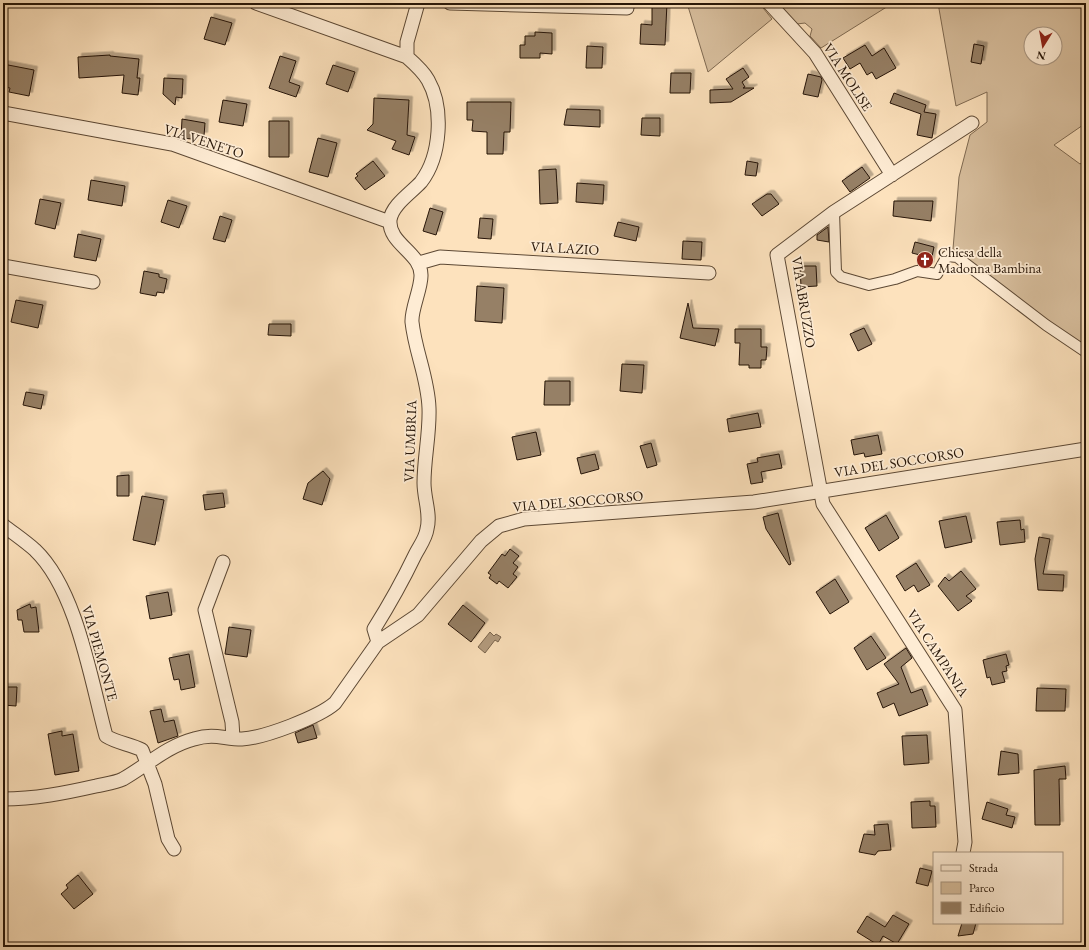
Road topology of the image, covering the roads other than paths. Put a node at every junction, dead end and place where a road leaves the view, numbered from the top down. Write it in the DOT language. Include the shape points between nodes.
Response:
graph roads {
  1 [pos="256,3"];
  2 [pos="418,3"];
  3 [pos="450,3"];
  4 [pos="769,3"];
  5 [pos="627,8"];
  6 [pos="408,57"];
  7 [pos="3,113"];
  8 [pos="972,123"];
  9 [pos="892,175"];
  10 [pos="834,212"];
  11 [pos="390,222"];
  12 [pos="419,263"];
  13 [pos="3,266"];
  14 [pos="709,273"];
  15 [pos="93,282"];
  16 [pos="1086,352"];
  17 [pos="1086,448"];
  18 [pos="820,490"];
  19 [pos="3,525"];
  20 [pos="223,562"];
  21 [pos="378,642"];
  22 [pos="233,738"];
  23 [pos="146,764"];
  24 [pos="3,799"];
  25 [pos="174,849"];
  26 [pos="964,852"];
  1 -- 6 [label="street"];
  2 -- 6 [label="street" via="407,42"];
  3 -- 5 [label="street"];
  4 -- 9 [label="street, VIA MOLISE" via="815,53"];
  6 -- 11 [label="street" via="420,68 433,91 439,130 428,170 395,208"];
  7 -- 11 [label="street, VIA VENETO" via="172,144"];
  8 -- 9 [label="street, VIA ABRUZZO"];
  9 -- 10 [label="street, VIA ABRUZZO"];
  10 -- 16 [label="street" via="836,272 841,278 870,285 917,271 937,274 947,256 957,257"];
  10 -- 18 [label="street, VIA ABRUZZO" via="777,255"];
  11 -- 12 [label="street" via="392,232"];
  12 -- 14 [label="street, VIA LAZIO" via="440,257"];
  12 -- 21 [label="street, VIA UMBRIA" via="421,275 412,319 429,408 424,490 429,518 427,531 374,629"];
  13 -- 15 [label="street"];
  17 -- 18 [label="street, VIA DEL SOCCORSO"];
  18 -- 21 [label="street, VIA DEL SOCCORSO" via="754,502 524,519 498,526 481,541 418,615"];
  18 -- 26 [label="street, VIA CAMPANIA" via="822,504 955,710"];
  19 -- 23 [label="street, VIA PIEMONTE" via="35,550 58,581 70,605 106,736 142,750"];
  20 -- 22 [label="street" via="205,610 232,722"];
  21 -- 22 [label="street, VIA DEL SOCCORSO" via="335,703 327,710 261,735"];
  22 -- 23 [label="street, VIA DEL SOCCORSO" via="218,735 192,739 162,753"];
  23 -- 24 [label="street, VIA DEL SOCCORSO" via="121,780 49,796"];
  23 -- 25 [label="street" via="155,784 168,839"];
}
